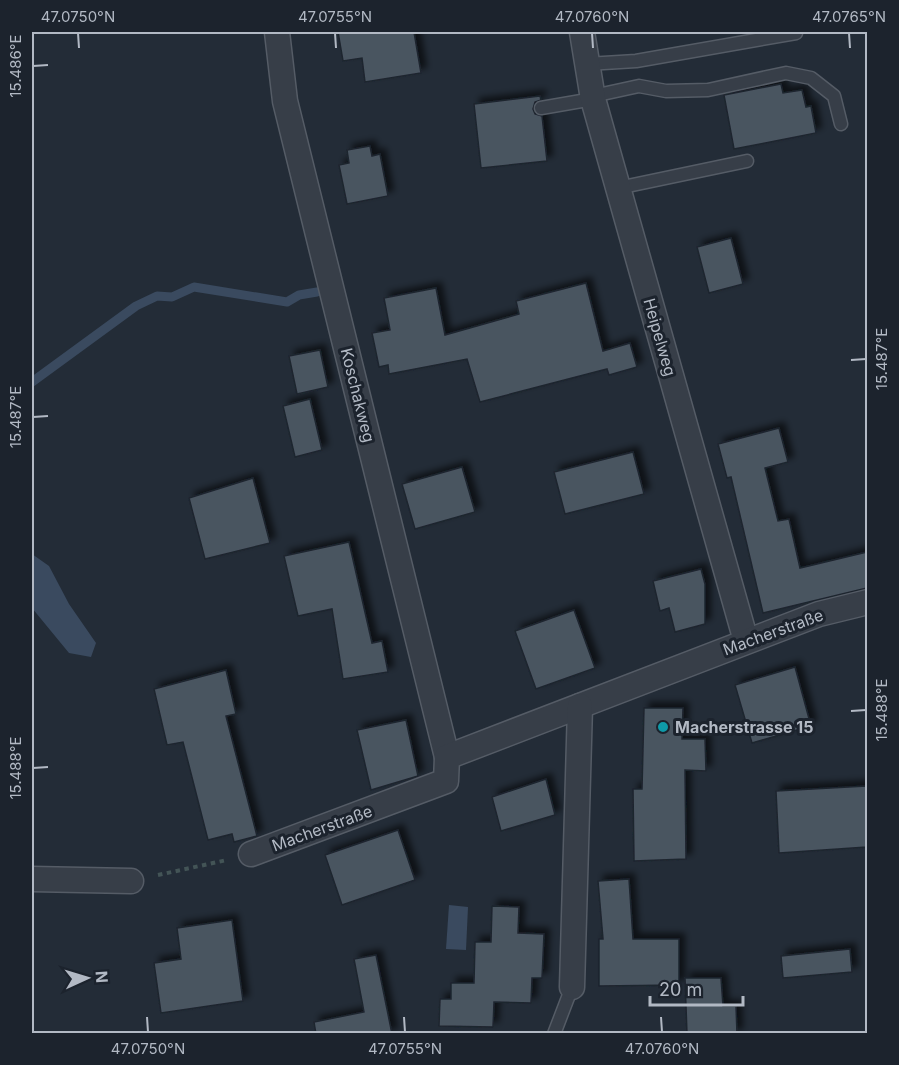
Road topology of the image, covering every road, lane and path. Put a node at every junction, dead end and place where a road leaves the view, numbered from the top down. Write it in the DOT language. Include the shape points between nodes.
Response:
graph roads {
  1 [pos="277,32"];
  2 [pos="582,32"];
  3 [pos="796,33"];
  4 [pos="587,64"];
  5 [pos="593,98"];
  6 [pos="542,108"];
  7 [pos="841,124"];
  8 [pos="747,161"];
  9 [pos="618,188"];
  10 [pos="867,603"];
  11 [pos="746,641"];
  12 [pos="580,706"];
  13 [pos="447,757"];
  14 [pos="251,854"];
  15 [pos="32,879"];
  16 [pos="131,881"];
  17 [pos="572,987"];
  18 [pos="554,1034"];
  1 -- 13 [label="street, Koschakweg" via="285,101"];
  2 -- 4 [label="street, Heipelweg"];
  3 -- 4 [label="lane" via="636,61"];
  4 -- 5 [label="street, Heipelweg"];
  5 -- 6 [label="lane"];
  5 -- 7 [label="lane" via="639,86 666,91 708,90 786,73 811,78 834,96"];
  5 -- 9 [label="street, Heipelweg"];
  8 -- 9 [label="lane"];
  9 -- 11 [label="street, Heipelweg"];
  10 -- 11 [label="street, Macherstraße" via="819,614"];
  11 -- 12 [label="street, Macherstraße"];
  12 -- 13 [label="street, Macherstraße"];
  12 -- 17 [label="street"];
  13 -- 14 [label="street, Macherstraße" via="446,781"];
  14 -- 16 [label="path, Macherstraße"];
  15 -- 16 [label="street"];
  17 -- 18 [label="lane"];
}
